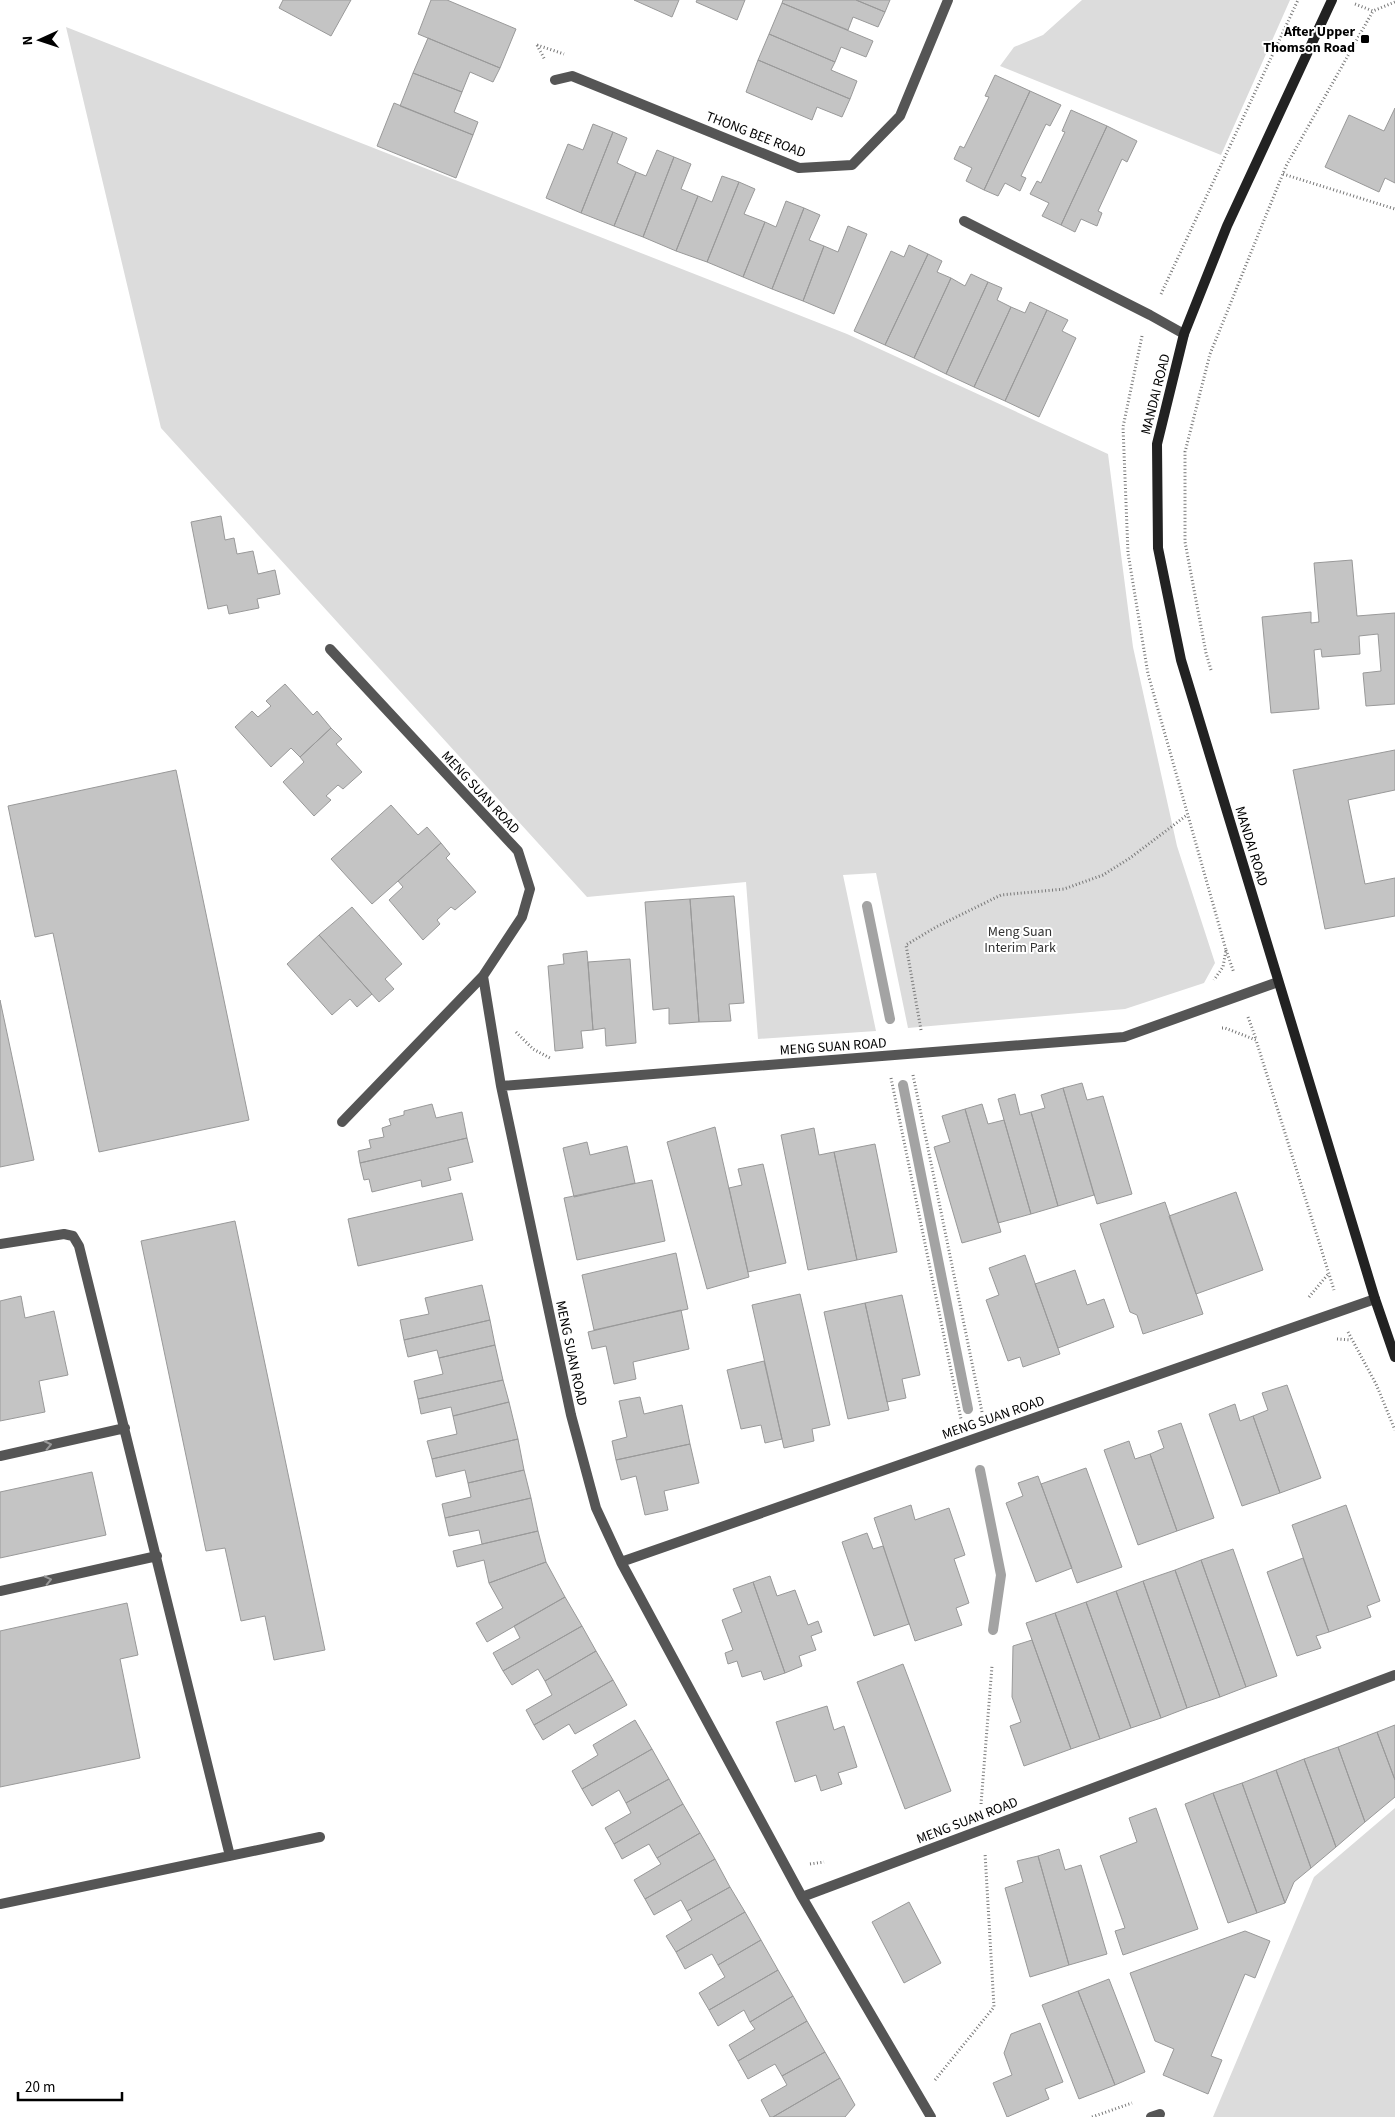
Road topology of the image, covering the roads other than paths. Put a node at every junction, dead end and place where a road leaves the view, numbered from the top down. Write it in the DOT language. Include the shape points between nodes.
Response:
graph roads {
  1 [pos="948,0"];
  2 [pos="1332,0"];
  3 [pos="555,80"];
  4 [pos="964,221"];
  5 [pos="1184,334"];
  6 [pos="330,649"];
  7 [pos="483,976"];
  8 [pos="1278,982"];
  9 [pos="501,1086"];
  10 [pos="342,1122"];
  11 [pos="0,1244"];
  12 [pos="1375,1299"];
  13 [pos="1395,1357"];
  14 [pos="125,1428"];
  15 [pos="0,1456"];
  16 [pos="157,1556"];
  17 [pos="621,1562"];
  18 [pos="0,1591"];
  19 [pos="1395,1675"];
  20 [pos="320,1837"];
  21 [pos="230,1856"];
  22 [pos="802,1897"];
  23 [pos="0,1904"];
  24 [pos="931,2117"];
  1 -- 3 [label="street, THONG BEE ROAD" via="900,116 852,165 799,168 572,76"];
  2 -- 5 [label="main road, MANDAI ROAD" via="1228,226"];
  4 -- 5 [label="street"];
  5 -- 8 [label="main road, MANDAI ROAD" via="1157,444 1158,548 1182,660"];
  6 -- 7 [label="street, MENG SUAN ROAD" via="518,851 530,889 522,917"];
  7 -- 9 [label="street, MENG SUAN ROAD"];
  7 -- 10 [label="street, MENG SUAN ROAD"];
  8 -- 9 [label="street, MENG SUAN ROAD" via="1124,1037"];
  8 -- 12 [label="main road, MANDAI ROAD"];
  9 -- 17 [label="street, MENG SUAN ROAD" via="571,1415 596,1508"];
  11 -- 14 [label="street" via="53,1234 73,1236 79,1246"];
  12 -- 13 [label="main road, MANDAI ROAD"];
  12 -- 17 [label="street, MENG SUAN ROAD"];
  15 -- 14 [label="street, one-way"];
  14 -- 16 [label="street"];
  18 -- 16 [label="street, one-way"];
  16 -- 21 [label="street"];
  17 -- 22 [label="street, MENG SUAN ROAD"];
  19 -- 22 [label="street, MENG SUAN ROAD"];
  20 -- 21 [label="street"];
  21 -- 23 [label="street"];
  22 -- 24 [label="street, MENG SUAN ROAD"];
}
